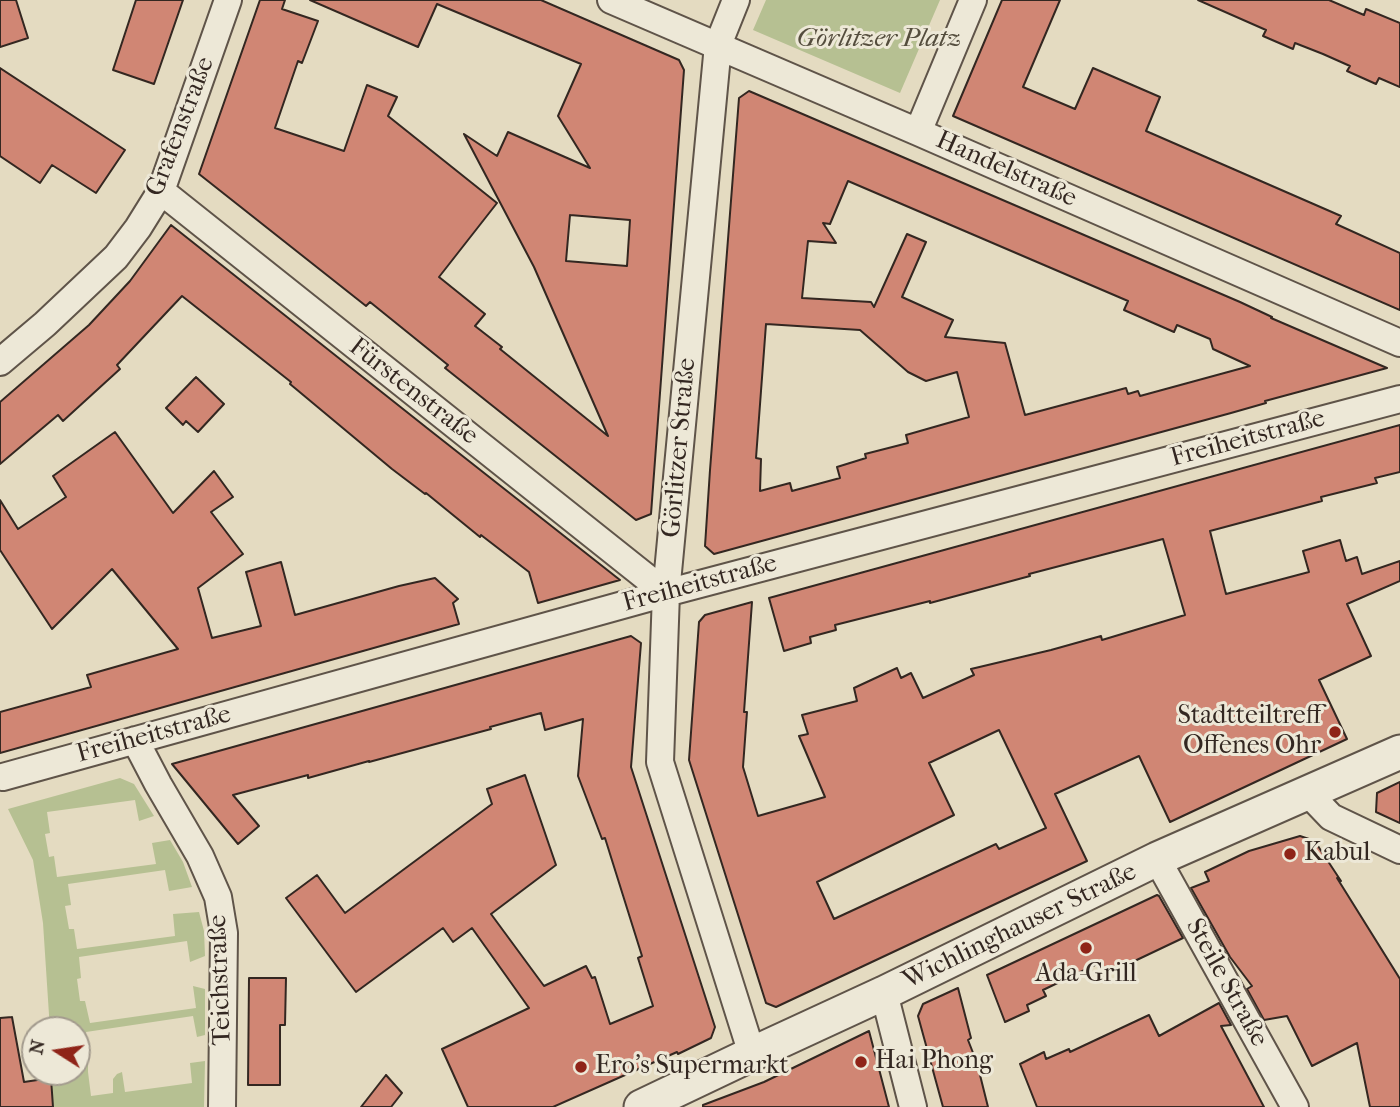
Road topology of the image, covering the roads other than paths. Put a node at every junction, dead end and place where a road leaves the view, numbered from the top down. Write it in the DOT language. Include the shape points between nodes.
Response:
graph roads {
  1 [pos="228,0"];
  2 [pos="611,0"];
  3 [pos="736,0"];
  4 [pos="973,0"];
  5 [pos="718,45"];
  6 [pos="918,132"];
  7 [pos="161,191"];
  8 [pos="1400,343"];
  9 [pos="0,362"];
  10 [pos="1400,399"];
  11 [pos="666,593"];
  12 [pos="135,740"];
  13 [pos="1400,752"];
  14 [pos="2,777"];
  15 [pos="1308,793"];
  16 [pos="1400,850"];
  17 [pos="1157,859"];
  18 [pos="884,993"];
  19 [pos="752,1054"];
  20 [pos="222,1107"];
  21 [pos="641,1107"];
  22 [pos="913,1107"];
  23 [pos="1295,1107"];
  1 -- 7 [label="street, Grafenstraße"];
  2 -- 5 [label="street, Handelstraße"];
  3 -- 5 [label="street, Görlitzer Straße"];
  4 -- 6 [label="street"];
  5 -- 6 [label="street, Handelstraße"];
  5 -- 11 [label="street, Görlitzer Straße"];
  6 -- 8 [label="street, Handelstraße"];
  7 -- 9 [label="street, Grafenstraße" via="116,257"];
  7 -- 11 [label="street, Fürstenstraße"];
  10 -- 11 [label="street, Freiheitstraße"];
  11 -- 12 [label="street, Freiheitstraße"];
  11 -- 19 [label="street, Görlitzer Straße" via="660,762"];
  12 -- 14 [label="street, Freiheitstraße"];
  12 -- 20 [label="street, Teichstraße" via="218,897 224,933"];
  13 -- 15 [label="street, Wichlinghauser Straße"];
  15 -- 16 [label="street" via="1331,817"];
  15 -- 17 [label="street, Wichlinghauser Straße"];
  17 -- 18 [label="street, Wichlinghauser Straße"];
  17 -- 23 [label="street, Steile Straße"];
  18 -- 19 [label="street, Wichlinghauser Straße"];
  18 -- 22 [label="street"];
  19 -- 21 [label="street, Wichlinghauser Straße"];
}
